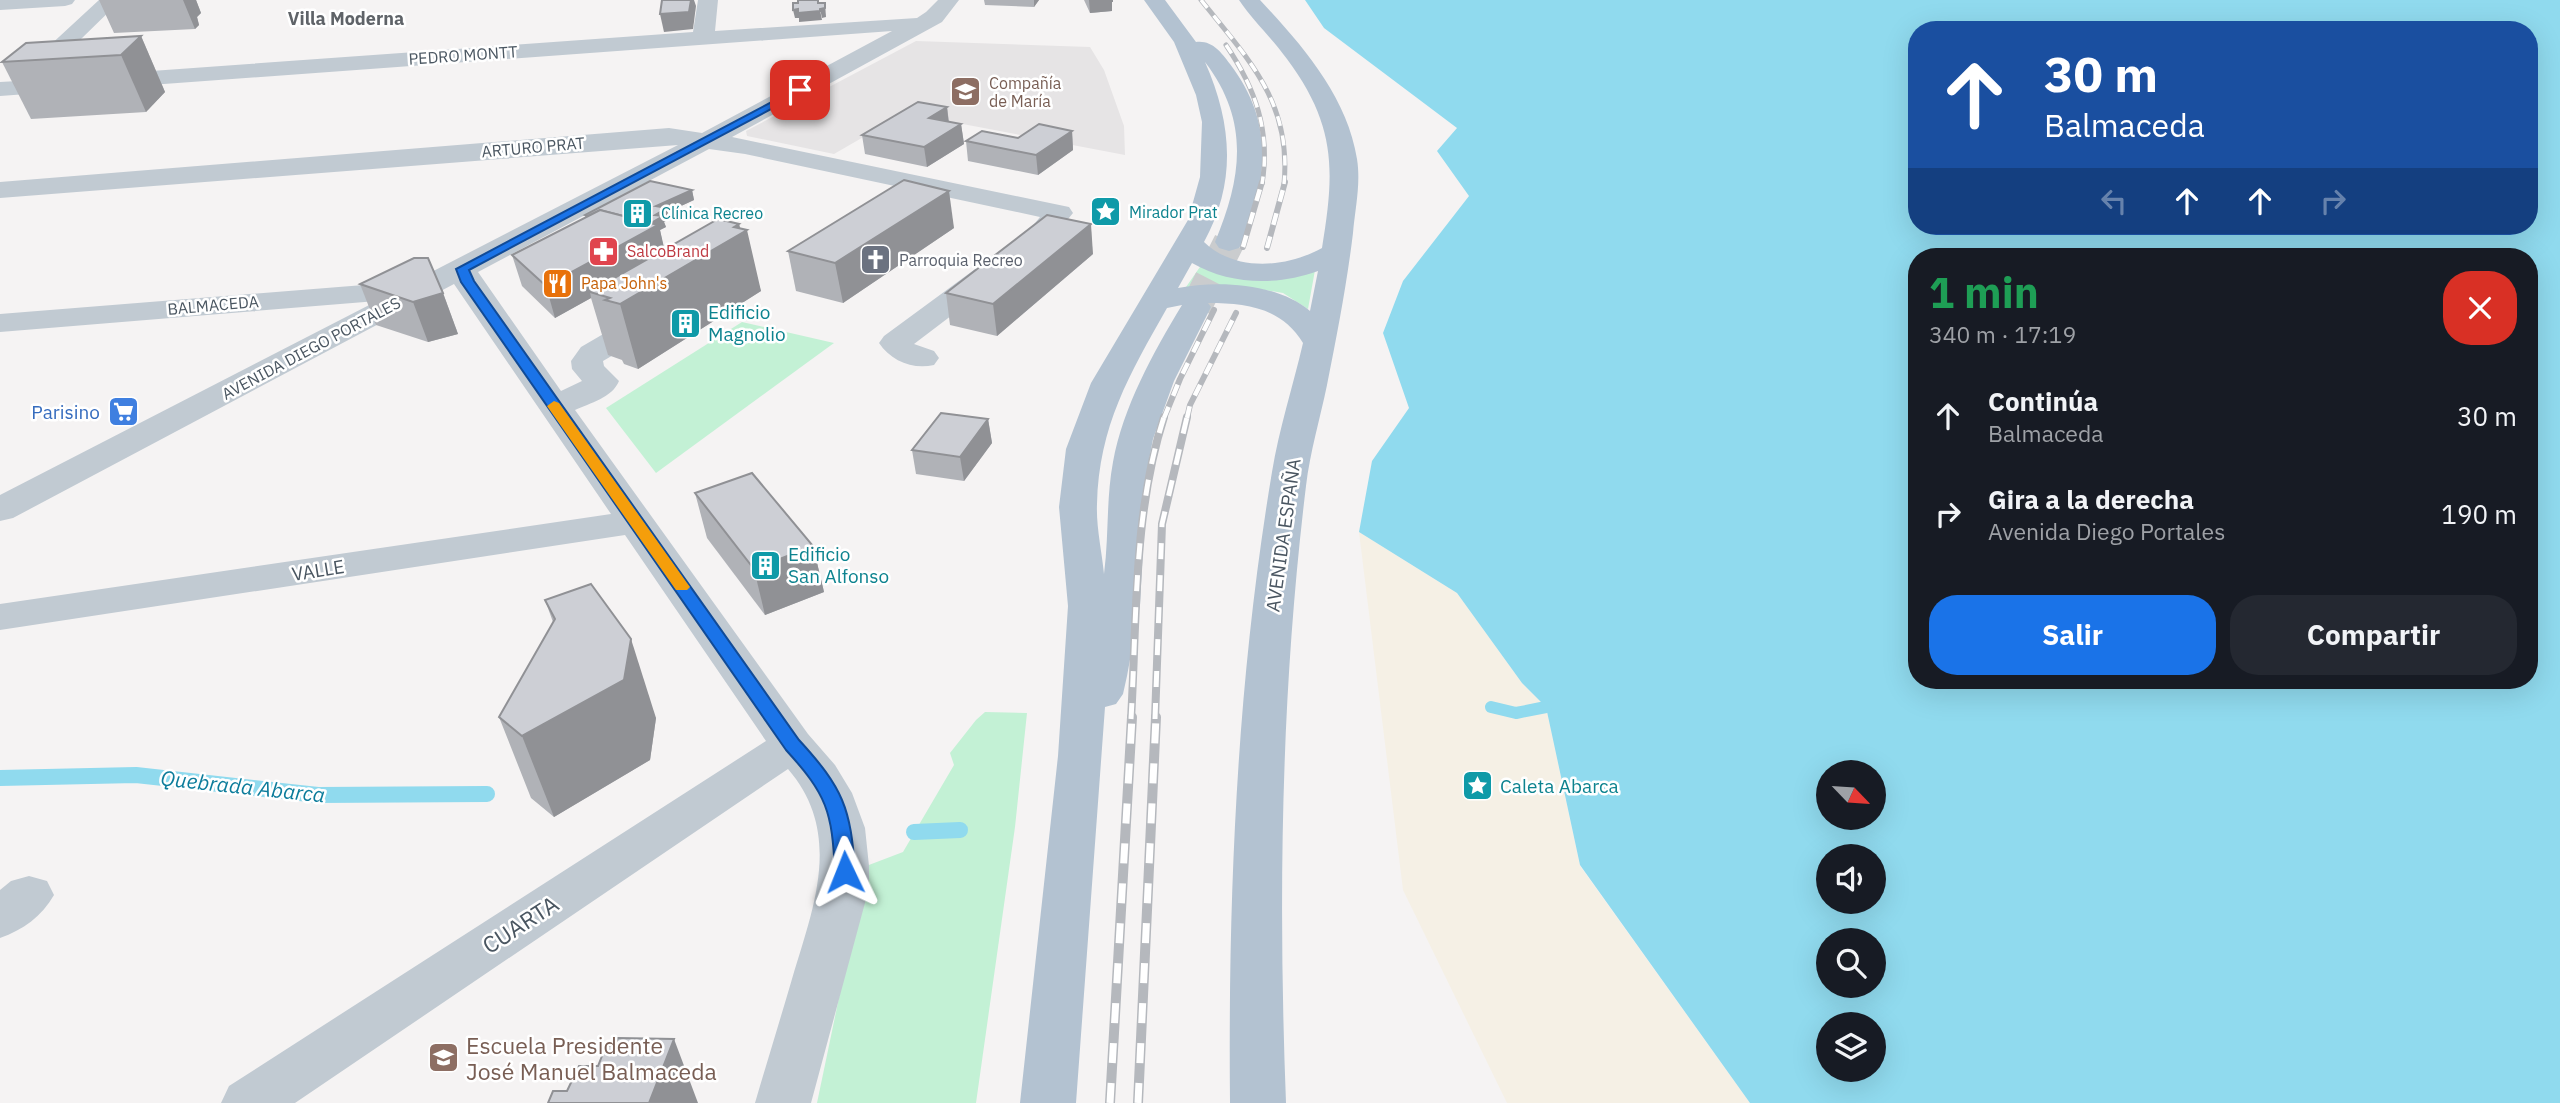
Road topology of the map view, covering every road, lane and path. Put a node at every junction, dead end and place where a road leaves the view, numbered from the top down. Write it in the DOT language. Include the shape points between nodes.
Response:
graph roads {
  1 [pos="65,0"];
  2 [pos="111,0"];
  3 [pos="708,0"];
  4 [pos="949,0"];
  5 [pos="1154,0"];
  6 [pos="1249,0"];
  7 [pos="0,4"];
  8 [pos="925,22"];
  9 [pos="703,37"];
  10 [pos="1185,43"];
  11 [pos="9,88"];
  12 [pos="0,104"];
  13 [pos="709,139"];
  14 [pos="0,190"];
  15 [pos="1229,242"];
  16 [pos="1190,244"];
  17 [pos="1337,252"];
  18 [pos="462,269"];
  19 [pos="426,287"];
  20 [pos="1155,302"];
  21 [pos="675,305"];
  22 [pos="1196,307"];
  23 [pos="0,323"];
  24 [pos="1318,342"];
  25 [pos="923,358"];
  26 [pos="555,406"];
  27 [pos="5,505"];
  28 [pos="636,522"];
  29 [pos="0,617"];
  30 [pos="792,745"];
  31 [pos="1081,756"];
  32 [pos="249,1103"];
  33 [pos="783,1103"];
  34 [pos="1048,1103"];
  35 [pos="1258,1103"];
  1 -- 7 [label="street"];
  2 -- 11 [label="street"];
  3 -- 9 [label="street"];
  4 -- 8 [label="street, AVENIDA DIEGO PORTALES"];
  5 -- 10 [label="main road"];
  6 -- 17 [label="main road, AVENIDA ESPAÑA" via="1321,93 1337,132 1344,179"];
  8 -- 9 [label="street, PEDRO MONTT"];
  8 -- 13 [label="street, AVENIDA DIEGO PORTALES"];
  9 -- 11 [label="street, PEDRO MONTT"];
  10 -- 15 [label="main road" via="1208,50 1244,108 1251,178"];
  10 -- 16 [label="main road" via="1208,94 1214,122 1210,196"];
  11 -- 12 [label="street"];
  13 -- 14 [label="street, ARTURO PRAT" via="669,136"];
  13 -- 18 [label="street, AVENIDA DIEGO PORTALES"];
  13 -- 25 [label="street, ARTURO PRAT" via="1059,213 1041,234 895,343 902,351"];
  16 -- 17 [label="main road" via="1214,264 1260,272 1314,265"];
  16 -- 20 [label="main road"];
  17 -- 24 [label="main road, AVENIDA ESPAÑA"];
  18 -- 19 [label="street, AVENIDA DIEGO PORTALES"];
  18 -- 26 [label="street"];
  19 -- 23 [label="street, BALMACEDA"];
  19 -- 27 [label="street, AVENIDA DIEGO PORTALES"];
  20 -- 24 [label="main road" via="1209,294 1265,300 1295,313"];
  20 -- 31 [label="main road" via="1108,383 1084,449 1079,507 1088,606"];
  21 -- 26 [label="street" via="592,354 588,369 601,385"];
  22 -- 31 [label="main road" via="1141,421 1131,462 1116,635"];
  24 -- 35 [label="main road, AVENIDA ESPAÑA" via="1291,467 1265,665 1254,980"];
  26 -- 28 [label="street"];
  28 -- 29 [label="street, VALLE"];
  28 -- 30 [label="street"];
  30 -- 32 [label="street, CUARTA"];
  30 -- 33 [label="street" via="820,775 833,800 846,856 844,888"];
  31 -- 34 [label="main road"];
}
